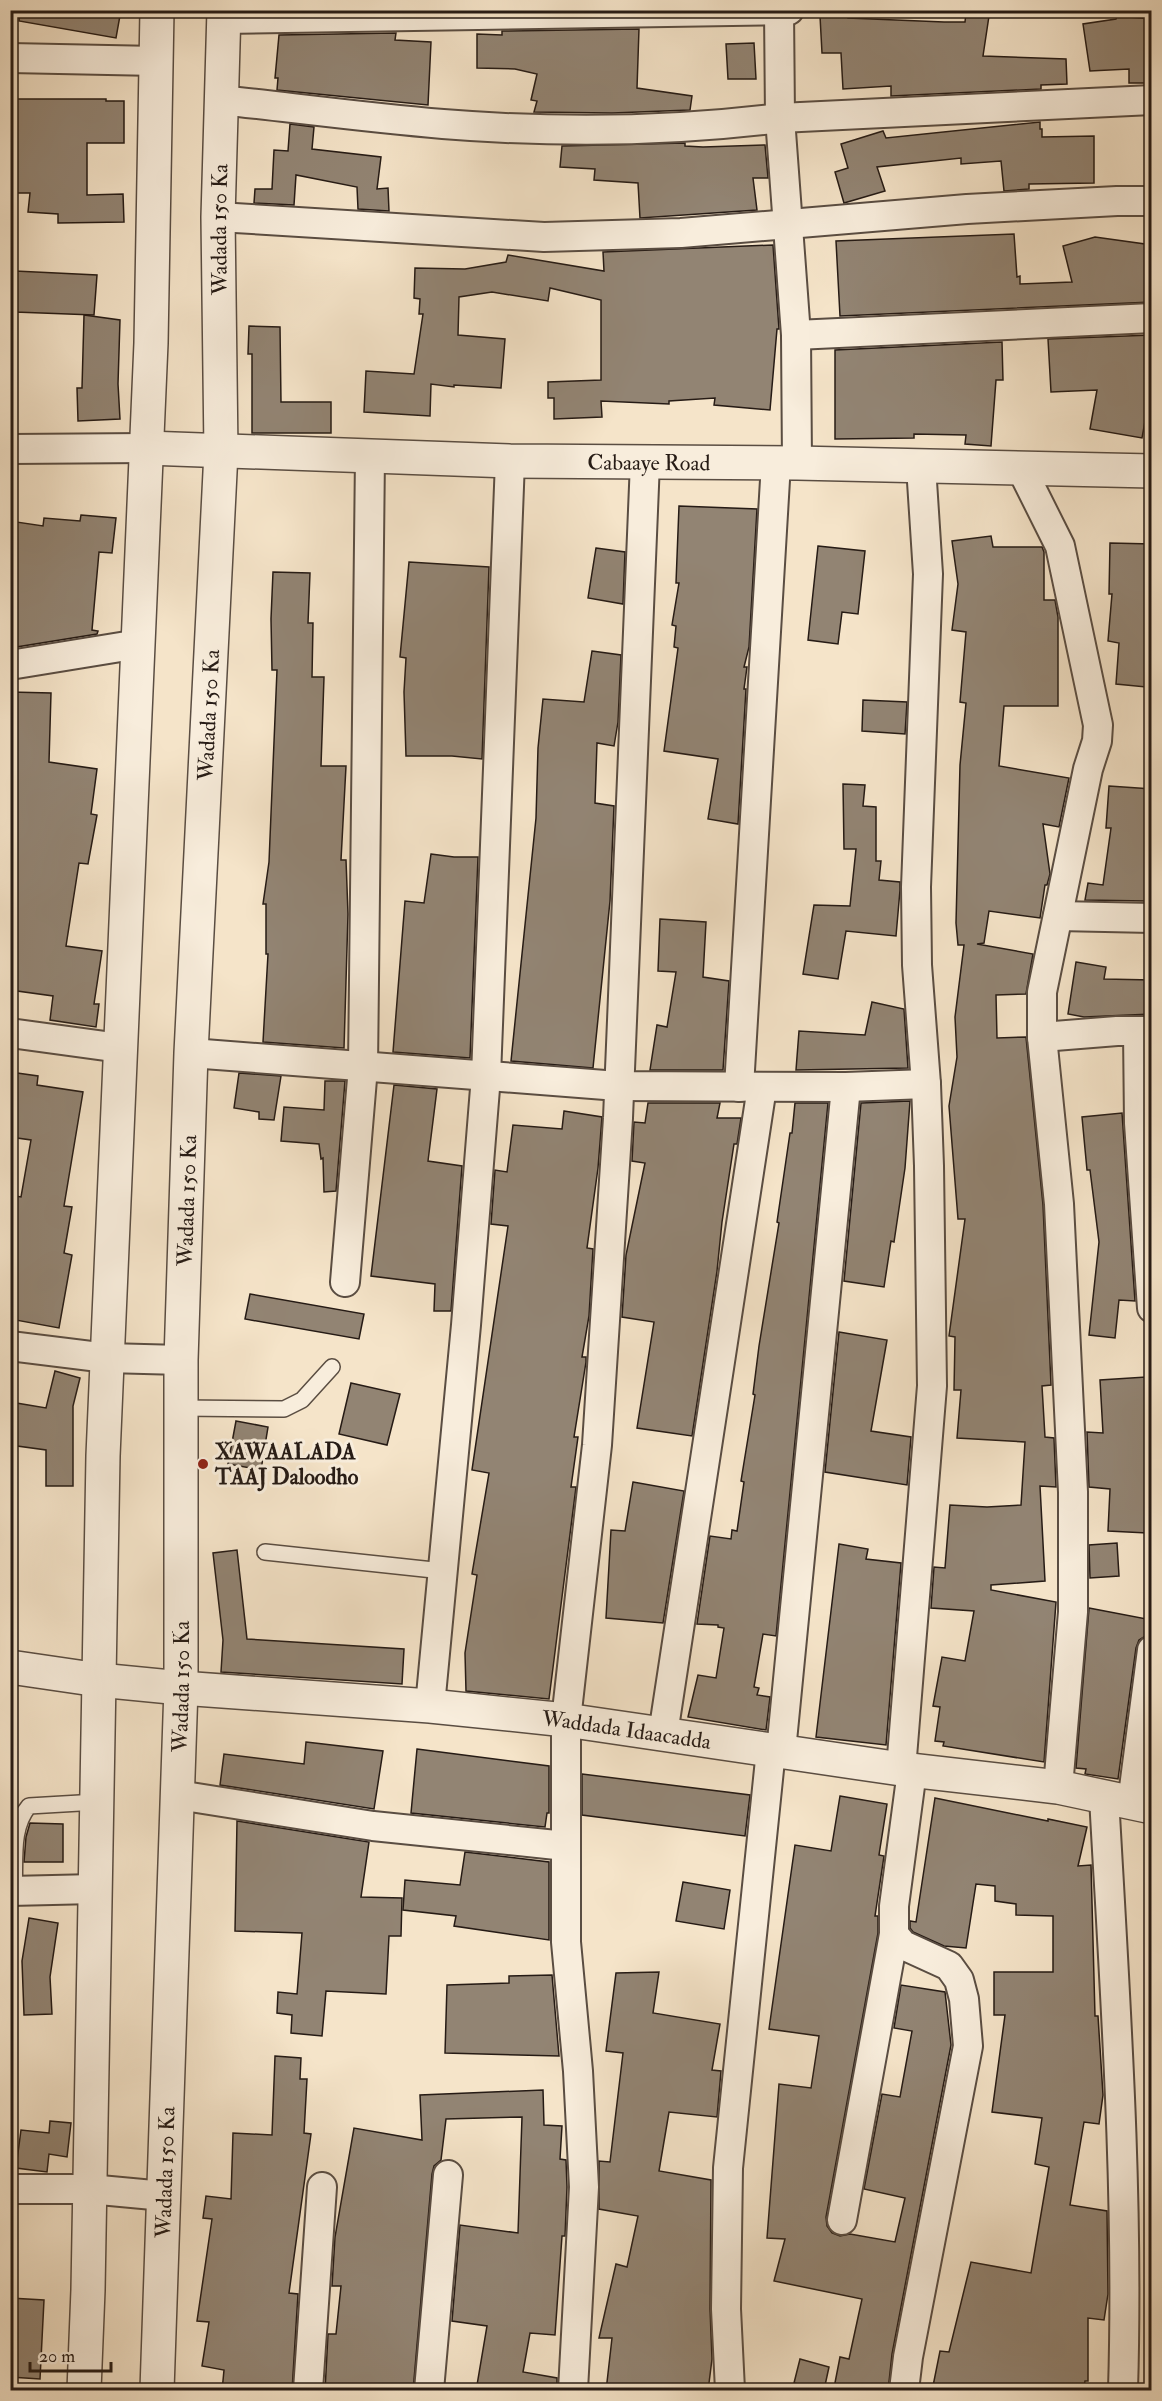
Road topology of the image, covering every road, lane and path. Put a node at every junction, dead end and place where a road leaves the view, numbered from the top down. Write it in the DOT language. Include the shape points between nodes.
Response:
graph roads {
  1 [pos="157,10"];
  2 [pos="782,11"];
  3 [pos="223,15"];
  4 [pos="10,58"];
  5 [pos="157,61"];
  6 [pos="221,100"];
  7 [pos="1152,100"];
  8 [pos="780,118"];
  9 [pos="1152,201"];
  10 [pos="218,217"];
  11 [pos="789,223"];
  12 [pos="1152,318"];
  13 [pos="796,335"];
  14 [pos="147,448"];
  15 [pos="10,449"];
  16 [pos="221,452"];
  17 [pos="370,456"];
  18 [pos="510,461"];
  19 [pos="645,462"];
  20 [pos="787,463"];
  21 [pos="921,466"];
  22 [pos="1021,468"];
  23 [pos="1152,471"];
  24 [pos="139,644"];
  25 [pos="10,665"];
  26 [pos="1058,916"];
  27 [pos="1152,918"];
  28 [pos="1145,1031"];
  29 [pos="10,1033"];
  30 [pos="1042,1037"];
  31 [pos="120,1048"];
  32 [pos="191,1053"];
  33 [pos="363,1067"];
  34 [pos="486,1076"];
  35 [pos="926,1084"];
  36 [pos="618,1086"];
  37 [pos="750,1087"];
  38 [pos="846,1087"];
  39 [pos="345,1282"];
  40 [pos="1152,1308"];
  41 [pos="10,1346"];
  42 [pos="107,1359"];
  43 [pos="181,1360"];
  44 [pos="332,1367"];
  45 [pos="181,1408"];
  46 [pos="265,1552"];
  47 [pos="443,1571"];
  48 [pos="1152,1650"];
  49 [pos="10,1667"];
  50 [pos="99,1680"];
  51 [pos="181,1688"];
  52 [pos="430,1706"];
  53 [pos="566,1720"];
  54 [pos="663,1734"];
  55 [pos="776,1751"];
  56 [pos="907,1770"];
  57 [pos="1058,1787"];
  58 [pos="177,1795"];
  59 [pos="96,1802"];
  60 [pos="1129,1802"];
  61 [pos="566,1846"];
  62 [pos="95,1889"];
  63 [pos="12,1891"];
  64 [pos="894,1934"];
  65 [pos="448,2175"];
  66 [pos="322,2187"];
  67 [pos="10,2189"];
  68 [pos="89,2189"];
  69 [pos="164,2196"];
  70 [pos="842,2220"];
  71 [pos="84,2391"];
  72 [pos="158,2391"];
  73 [pos="308,2391"];
  74 [pos="429,2391"];
  75 [pos="573,2391"];
  76 [pos="730,2391"];
  77 [pos="904,2391"];
  78 [pos="1123,2391"];
  1 -- 5 [label="street"];
  2 -- 3 [label="street"];
  2 -- 8 [label="street"];
  3 -- 6 [label="street, Wadada 150 Ka"];
  4 -- 5 [label="street"];
  5 -- 14 [label="street"];
  6 -- 8 [label="street" via="444,124 574,130 728,125"];
  6 -- 10 [label="street, Wadada 150 Ka"];
  7 -- 8 [label="street"];
  8 -- 11 [label="street"];
  9 -- 11 [label="street" via="967,209"];
  10 -- 11 [label="street" via="544,237 681,233"];
  10 -- 16 [label="street, Wadada 150 Ka"];
  11 -- 13 [label="street"];
  12 -- 13 [label="street"];
  13 -- 20 [label="street"];
  14 -- 15 [label="street"];
  14 -- 16 [label="street, Cabaaye Road"];
  14 -- 24 [label="street"];
  16 -- 17 [label="street, Cabaaye Road"];
  16 -- 32 [label="street, Wadada 150 Ka"];
  17 -- 18 [label="street, Cabaaye Road"];
  17 -- 33 [label="street"];
  18 -- 19 [label="street, Cabaaye Road"];
  18 -- 34 [label="street"];
  19 -- 20 [label="street, Cabaaye Road"];
  19 -- 36 [label="street"];
  20 -- 21 [label="street, Cabaaye Road"];
  20 -- 37 [label="street"];
  21 -- 22 [label="street, Cabaaye Road"];
  21 -- 35 [label="street" via="928,574 916,898"];
  22 -- 23 [label="street, Cabaaye Road"];
  22 -- 26 [label="street" via="1060,546 1098,725"];
  24 -- 25 [label="street"];
  24 -- 31 [label="street"];
  26 -- 27 [label="street"];
  26 -- 30 [label="street" via="1042,992"];
  28 -- 30 [label="street"];
  28 -- 40 [label="street" via="1139,1123"];
  29 -- 31 [label="street"];
  30 -- 57 [label="street" via="1059,1204 1073,1492 1073,1612"];
  31 -- 42 [label="street"];
  32 -- 33 [label="street"];
  32 -- 43 [label="street, Wadada 150 Ka"];
  33 -- 34 [label="street"];
  33 -- 39 [label="street"];
  34 -- 36 [label="street"];
  34 -- 47 [label="street"];
  35 -- 38 [label="street"];
  35 -- 56 [label="street" via="932,1386"];
  36 -- 37 [label="street"];
  36 -- 53 [label="street" via="597,1445"];
  37 -- 38 [label="street"];
  37 -- 54 [label="street"];
  38 -- 55 [label="street"];
  41 -- 42 [label="street"];
  42 -- 43 [label="street"];
  42 -- 50 [label="street"];
  43 -- 45 [label="street, Wadada 150 Ka"];
  44 -- 45 [label="lane" via="302,1400 284,1409"];
  45 -- 51 [label="street, Wadada 150 Ka"];
  46 -- 47 [label="lane"];
  47 -- 52 [label="street"];
  48 -- 60 [label="street"];
  49 -- 50 [label="street, Waddada Idaacadda"];
  50 -- 51 [label="street, Waddada Idaacadda"];
  50 -- 59 [label="street"];
  51 -- 52 [label="street, Waddada Idaacadda"];
  51 -- 58 [label="street, Wadada 150 Ka"];
  52 -- 53 [label="street, Waddada Idaacadda"];
  53 -- 54 [label="street, Waddada Idaacadda"];
  53 -- 61 [label="street"];
  54 -- 55 [label="street, Waddada Idaacadda"];
  55 -- 56 [label="street, Waddada Idaacadda"];
  55 -- 76 [label="street" via="728,2168 726,2309"];
  56 -- 57 [label="street, Waddada Idaacadda"];
  56 -- 64 [label="street"];
  57 -- 60 [label="street, Waddada Idaacadda"];
  58 -- 61 [label="street" via="373,1826"];
  58 -- 69 [label="street, Wadada 150 Ka"];
  59 -- 62 [label="street"];
  59 -- 63 [label="lane" via="29,1806 17,1831"];
  60 -- 78 [label="street" via="1119,2078 1125,2297"];
  61 -- 75 [label="street" via="566,1942 584,2187"];
  62 -- 63 [label="street"];
  62 -- 68 [label="street"];
  64 -- 70 [label="street"];
  64 -- 77 [label="street" via="903,1945 949,1966 959,1980 968,2046"];
  65 -- 74 [label="street"];
  66 -- 73 [label="street"];
  67 -- 68 [label="street"];
  68 -- 69 [label="street"];
  68 -- 71 [label="street"];
  69 -- 72 [label="street, Wadada 150 Ka"];
}
